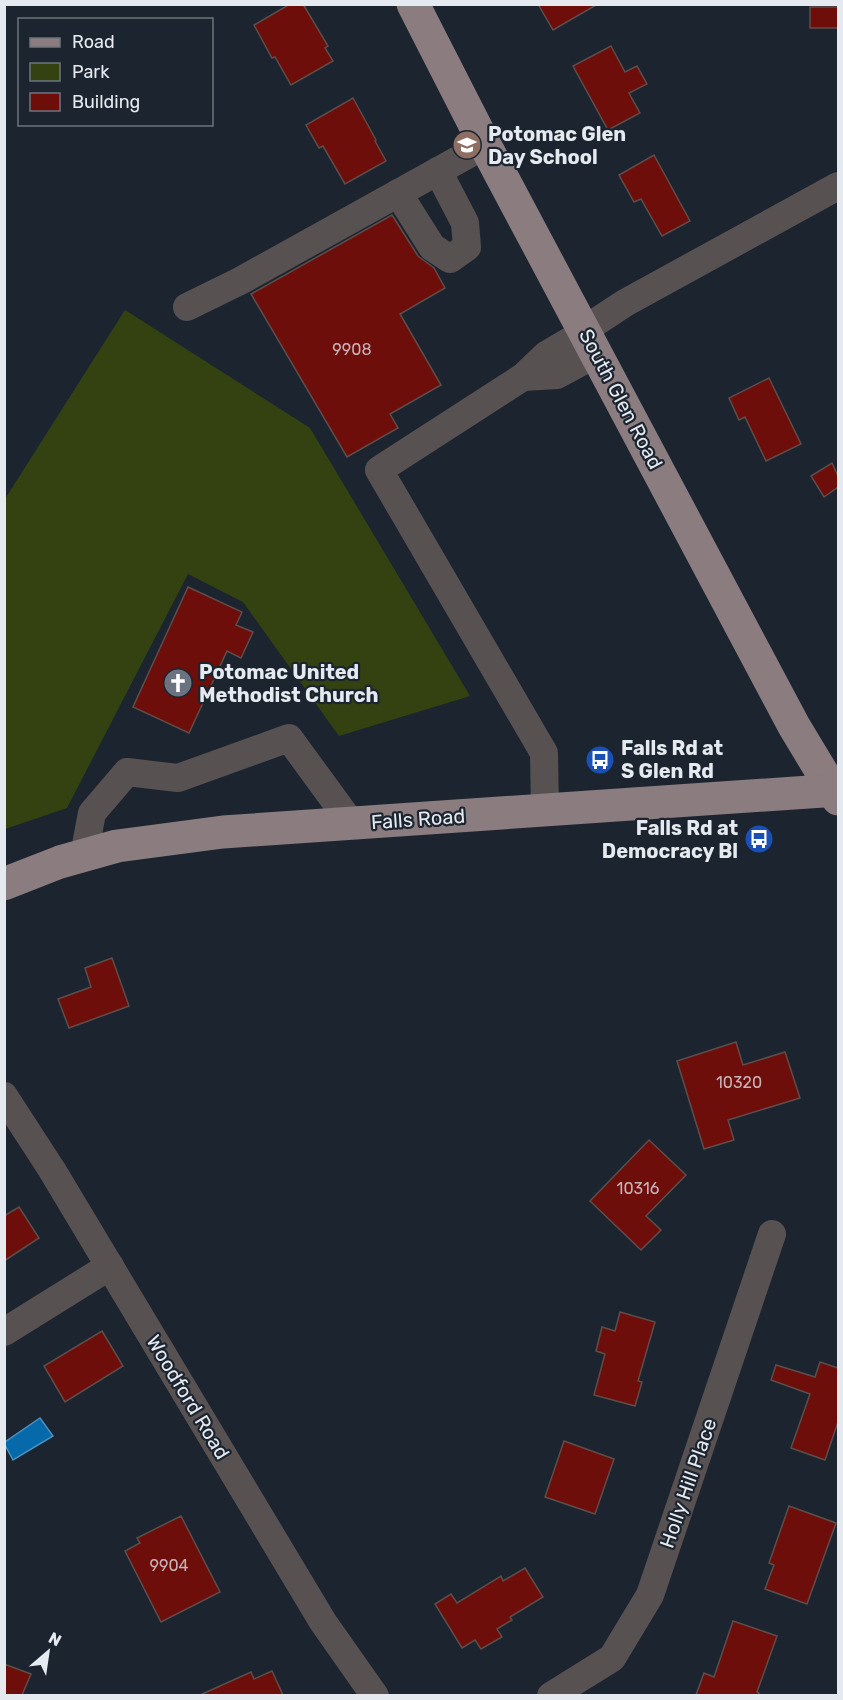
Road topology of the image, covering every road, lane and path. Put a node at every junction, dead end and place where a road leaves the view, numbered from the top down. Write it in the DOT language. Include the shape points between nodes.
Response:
graph roads {
  1 [pos="413,4"];
  2 [pos="485,145"];
  3 [pos="438,171"];
  4 [pos="838,186"];
  5 [pos="398,193"];
  6 [pos="187,307"];
  7 [pos="588,339"];
  8 [pos="837,793"];
  9 [pos="545,810"];
  10 [pos="351,823"];
  11 [pos="84,855"];
  12 [pos="4,884"];
  13 [pos="4,1096"];
  14 [pos="772,1234"];
  15 [pos="110,1266"];
  16 [pos="4,1332"];
  17 [pos="375,1695"];
  18 [pos="551,1695"];
  1 -- 2 [label="main road, South Glen Road"];
  2 -- 3 [label="street"];
  2 -- 7 [label="main road, South Glen Road"];
  3 -- 5 [label="street"];
  3 -- 5 [label="street" via="465,223 467,247 450,259 432,247"];
  4 -- 7 [label="street" via="625,303"];
  5 -- 6 [label="street"];
  7 -- 8 [label="main road, South Glen Road" via="795,726"];
  7 -- 9 [label="street" via="557,375 523,377 379,470 544,753"];
  8 -- 9 [label="main road, Falls Road"];
  9 -- 10 [label="main road, Falls Road"];
  10 -- 11 [label="main road, Falls Road" via="223,832 117,846"];
  10 -- 11 [label="street" via="289,738 178,777 127,772 92,813"];
  11 -- 12 [label="main road, Falls Road"];
  13 -- 15 [label="street, Woodford Road"];
  14 -- 18 [label="street, Holly Hill Place" via="650,1595 612,1658"];
  15 -- 16 [label="street"];
  15 -- 17 [label="street, Woodford Road" via="323,1622"];
}
